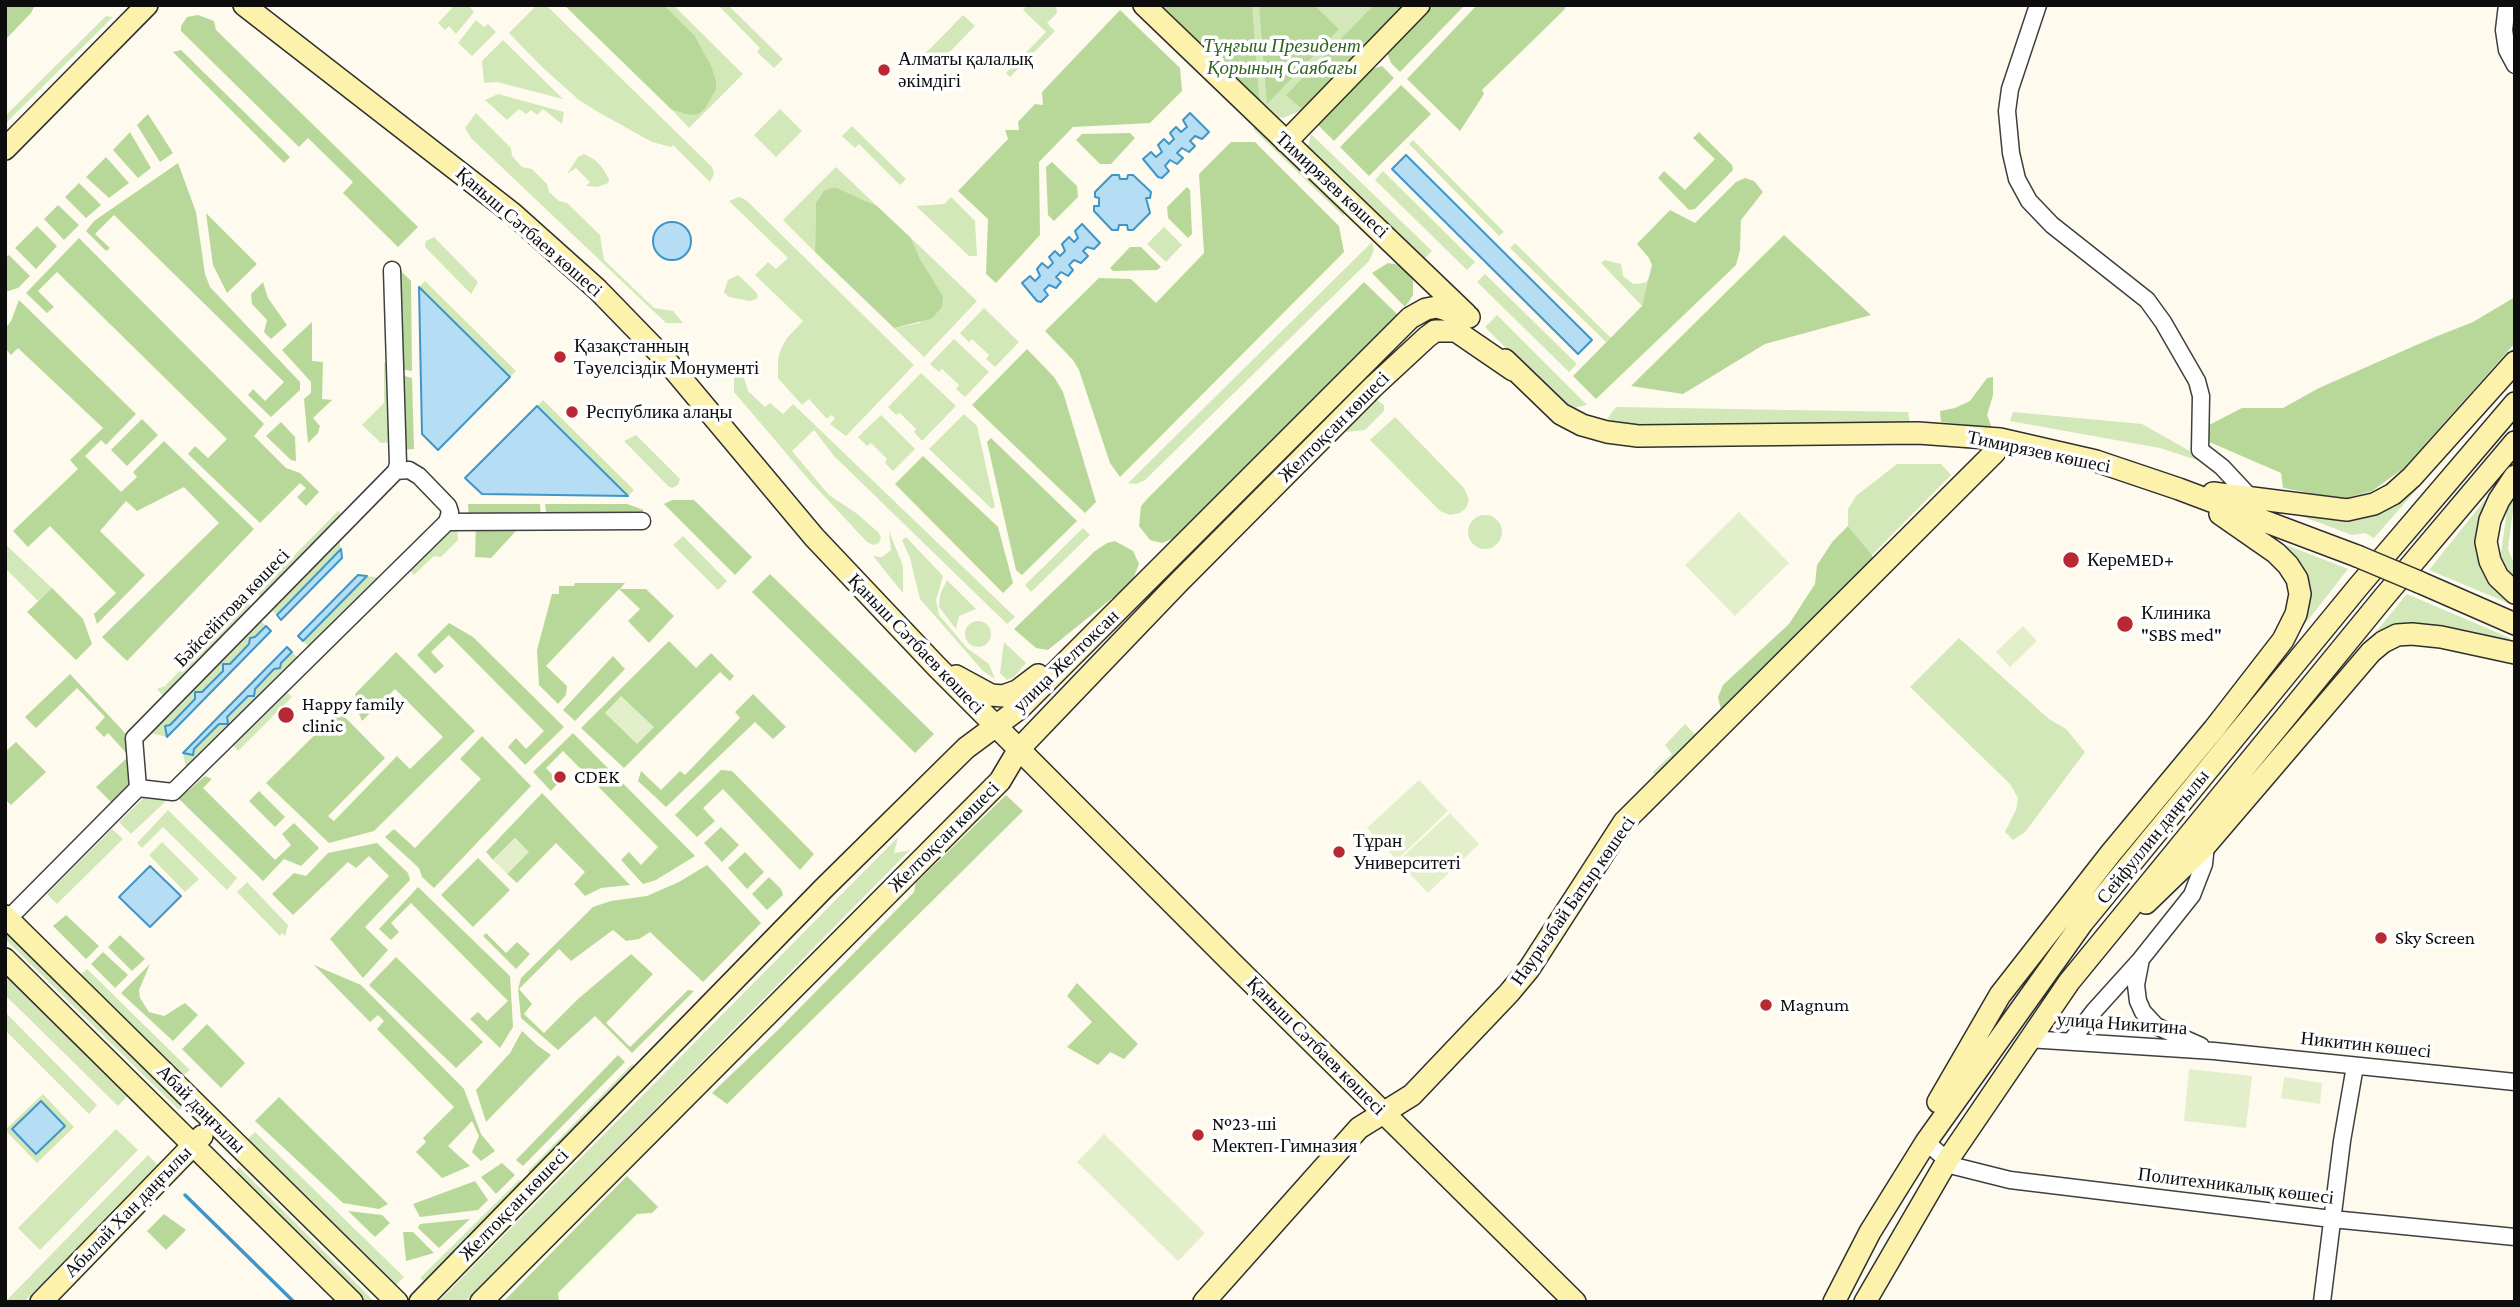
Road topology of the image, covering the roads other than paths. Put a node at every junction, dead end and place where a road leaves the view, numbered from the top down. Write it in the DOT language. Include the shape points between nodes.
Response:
graph roads {
  1 [pos="244,5"];
  2 [pos="1144,5"];
  3 [pos="1419,5"];
  4 [pos="2038,5"];
  5 [pos="2507,5"];
  6 [pos="138,10"];
  7 [pos="2515,65"];
  8 [pos="1286,142"];
  9 [pos="5,149"];
  10 [pos="1401,251"];
  11 [pos="392,270"];
  12 [pos="1410,318"];
  13 [pos="1468,327"];
  14 [pos="2515,362"];
  15 [pos="2515,403"];
  16 [pos="2000,439"];
  17 [pos="2515,442"];
  18 [pos="396,471"];
  19 [pos="2515,476"];
  20 [pos="2179,489"];
  21 [pos="2250,497"];
  22 [pos="642,521"];
  23 [pos="447,522"];
  24 [pos="1163,566"];
  25 [pos="1179,582"];
  26 [pos="2515,593"];
  27 [pos="1134,595"];
  28 [pos="2515,624"];
  29 [pos="2515,653"];
  30 [pos="936,666"];
  31 [pos="995,725"];
  32 [pos="1019,750"];
  33 [pos="138,788"];
  34 [pos="2206,845"];
  35 [pos="7,918"];
  36 [pos="5,959"];
  37 [pos="2141,959"];
  38 [pos="2069,982"];
  39 [pos="2028,1039"];
  40 [pos="2071,1041"];
  41 [pos="2214,1051"];
  42 [pos="2355,1066"];
  43 [pos="2515,1082"];
  44 [pos="1383,1113"];
  45 [pos="215,1122"];
  46 [pos="1926,1142"];
  47 [pos="194,1144"];
  48 [pos="1951,1163"];
  49 [pos="1895,1194"];
  50 [pos="2332,1219"];
  51 [pos="2515,1237"];
  52 [pos="41,1302"];
  53 [pos="352,1302"];
  54 [pos="397,1302"];
  55 [pos="420,1302"];
  56 [pos="481,1302"];
  57 [pos="1204,1302"];
  58 [pos="1574,1302"];
  59 [pos="1834,1302"];
  60 [pos="1865,1302"];
  61 [pos="2322,1302"];
  1 -- 30 [label="main road, Қаныш Сәтбаев көшесі" via="493,198 597,289 666,359 814,537"];
  2 -- 8 [label="main road, Тимирязев көшесі"];
  3 -- 8 [label="main road"];
  4 -- 21 [label="street" via="2007,111 2017,179 2029,201 2052,225 2147,300 2197,380 2200,450"];
  5 -- 7 [label="street" via="2504,30"];
  6 -- 9 [label="main road"];
  8 -- 10 [label="main road, Тимирязев көшесі"];
  10 -- 12 [label="main road" via="1420,283"];
  10 -- 13 [label="main road, Тимирязев көшесі"];
  11 -- 18 [label="street"];
  12 -- 13 [label="main road" via="1437,307"];
  12 -- 24 [label="main road, Желтоқсан көшесі"];
  13 -- 16 [label="main road, Тимирязев көшесі" via="1561,414 1607,432 1638,436 1918,433"];
  13 -- 25 [label="main road, Желтоқсан көшесі" via="1435,331 1427,337"];
  14 -- 21 [label="main road" via="2412,477 2374,504 2347,510"];
  15 -- 46 [label="main road, Сейфуллин даңғылы" via="2083,922"];
  16 -- 20 [label="main road, Тимирязев көшесі" via="2096,461"];
  16 -- 44 [label="main road, Наурызбай Батыр көшесі" via="1995,452 1624,822 1516,985 1412,1095"];
  17 -- 38 [label="main road, Сейфуллин даңғылы"];
  18 -- 23 [label="street" via="410,470 419,476 448,506"];
  18 -- 33 [label="street, Бәйсейітова көшесі" via="134,738"];
  19 -- 26 [label="main road" via="2490,520 2486,542 2498,577"];
  20 -- 21 [label="main road"];
  20 -- 28 [label="main road, Тимирязев көшесі, bridge" via="2357,556"];
  20 -- 49 [label="main road" via="2238,525 2288,565 2300,594 2296,614 2283,640 2214,729 2000,995 1921,1132"];
  22 -- 23 [label="street"];
  23 -- 33 [label="street" via="173,792"];
  24 -- 25 [label="main road"];
  24 -- 27 [label="main road, Желтоқсан көшесі"];
  25 -- 32 [label="main road, Желтоқсан көшесі"];
  27 -- 30 [label="main road" via="1013,694 991,695"];
  27 -- 31 [label="main road, улица Желтоксан" via="1020,708"];
  29 -- 34 [label="main road" via="2412,634 2383,642"];
  30 -- 31 [label="main road, Қаныш Сәтбаев көшесі"];
  31 -- 32 [label="main road, Қаныш Сәтбаев көшесі"];
  31 -- 55 [label="main road, Желтоқсан көшесі" via="824,888"];
  32 -- 44 [label="main road, Қаныш Сәтбаев көшесі"];
  32 -- 56 [label="main road, Желтоқсан көшесі" via="1000,780"];
  33 -- 35 [label="street"];
  34 -- 37 [label="street" via="2192,895"];
  34 -- 38 [label="main road"];
  35 -- 45 [label="main road, Абай даңғылы"];
  36 -- 47 [label="main road, Абай даңғылы"];
  37 -- 40 [label="street"];
  37 -- 41 [label="street" via="2136,985 2143,1012 2156,1026"];
  38 -- 39 [label="main road, Сейфуллин даңғылы"];
  39 -- 40 [label="street, улица Никитина"];
  39 -- 48 [label="main road, Сейфуллин даңғылы"];
  40 -- 41 [label="street, улица Никитина"];
  41 -- 42 [label="street, Никитин көшесі"];
  42 -- 43 [label="street, Никитин көшесі"];
  42 -- 50 [label="street"];
  44 -- 57 [label="main road, Наурызбай Батыр көшесі" via="1359,1129"];
  44 -- 58 [label="main road, Қаныш Сәтбаев көшесі"];
  45 -- 47 [label="main road, Абылай Хан даңғылы"];
  45 -- 54 [label="main road, Абай даңғылы"];
  46 -- 48 [label="street"];
  46 -- 49 [label="main road, Сейфуллин даңғылы"];
  47 -- 52 [label="main road, Абылай Хан даңғылы"];
  47 -- 53 [label="main road, Абай даңғылы"];
  48 -- 50 [label="street, Политехникалық көшесі" via="2010,1180"];
  48 -- 60 [label="main road, Сейфуллин даңғылы"];
  49 -- 59 [label="main road, Сейфуллин даңғылы"];
  50 -- 51 [label="street, Политехникалық көшесі"];
  50 -- 61 [label="street"];
}
